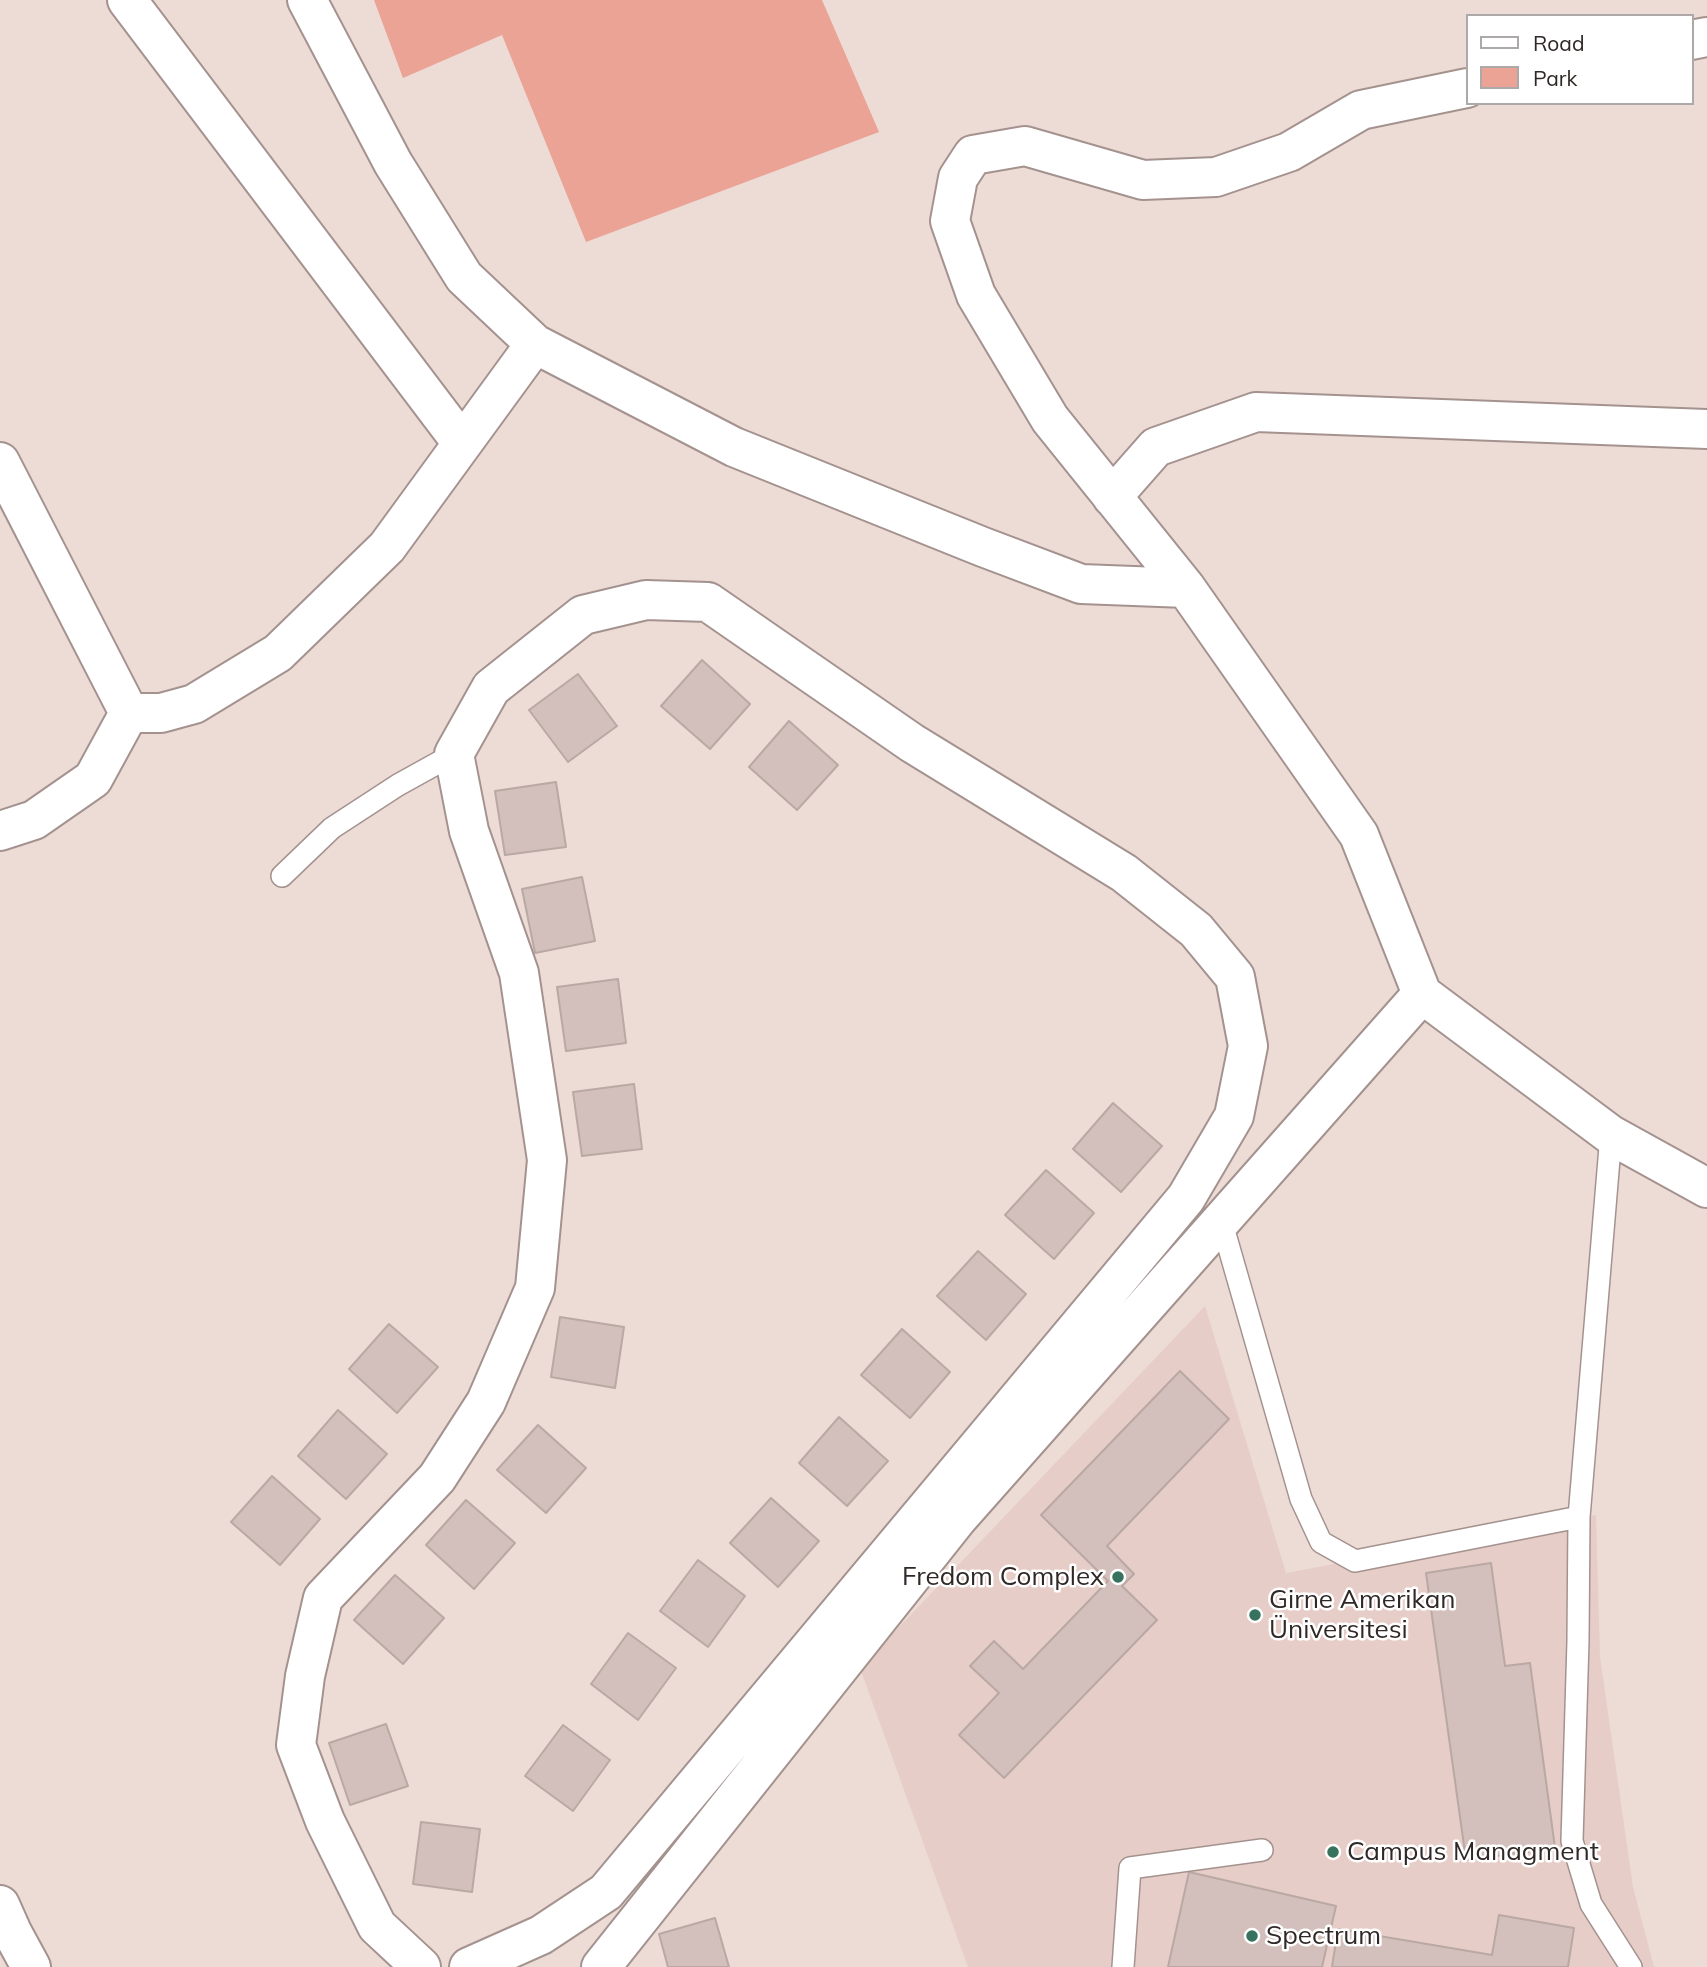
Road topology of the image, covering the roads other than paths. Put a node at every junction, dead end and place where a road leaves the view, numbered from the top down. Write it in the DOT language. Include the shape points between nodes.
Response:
graph roads {
  1 [pos="127,0"];
  2 [pos="307,0"];
  3 [pos="1466,88"];
  4 [pos="535,344"];
  5 [pos="1707,429"];
  6 [pos="462,443"];
  7 [pos="0,462"];
  8 [pos="1112,497"];
  9 [pos="1186,589"];
  10 [pos="129,713"];
  11 [pos="454,754"];
  12 [pos="0,831"];
  13 [pos="282,876"];
  14 [pos="1422,994"];
  15 [pos="1611,1135"];
  16 [pos="1707,1188"];
  17 [pos="1222,1220"];
  18 [pos="1579,1517"];
  19 [pos="1262,1850"];
  20 [pos="0,1905"];
  21 [pos="31,1967"];
  22 [pos="421,1967"];
  23 [pos="469,1967"];
  24 [pos="601,1967"];
  25 [pos="1123,1967"];
  26 [pos="1631,1967"];
  1 -- 6 [label="street"];
  2 -- 4 [label="street" via="393,163 464,277"];
  3 -- 8 [label="street" via="1361,110 1289,152 1216,177 1143,180 1025,146 973,155 958,178 950,221 976,295 1050,419"];
  4 -- 6 [label="street"];
  4 -- 9 [label="street" via="734,447 1056,575 1081,584"];
  5 -- 8 [label="street" via="1256,412 1156,447"];
  6 -- 10 [label="street" via="387,547 278,653 194,704 161,713"];
  7 -- 10 [label="street"];
  8 -- 9 [label="street"];
  9 -- 14 [label="street" via="1359,835"];
  10 -- 12 [label="street" via="93,779 34,820"];
  11 -- 13 [label="lane" via="332,828"];
  11 -- 22 [label="street" via="469,831 519,973 547,1160 535,1289 486,1402 437,1478 323,1598 305,1676 296,1745 325,1821 377,1926"];
  11 -- 23 [label="street" via="491,688 583,615 646,600 708,602 912,743 1124,873 1196,930 1235,977 1248,1046 1234,1116 1186,1198 606,1892 541,1935"];
  14 -- 15 [label="street"];
  14 -- 17 [label="street"];
  15 -- 16 [label="street"];
  15 -- 18 [label="lane"];
  17 -- 18 [label="lane" via="1301,1499 1321,1542 1355,1561"];
  17 -- 24 [label="street" via="958,1518"];
  18 -- 26 [label="lane" via="1572,1841 1591,1905"];
  19 -- 25 [label="lane" via="1130,1868"];
  20 -- 21 [label="street"];
}
